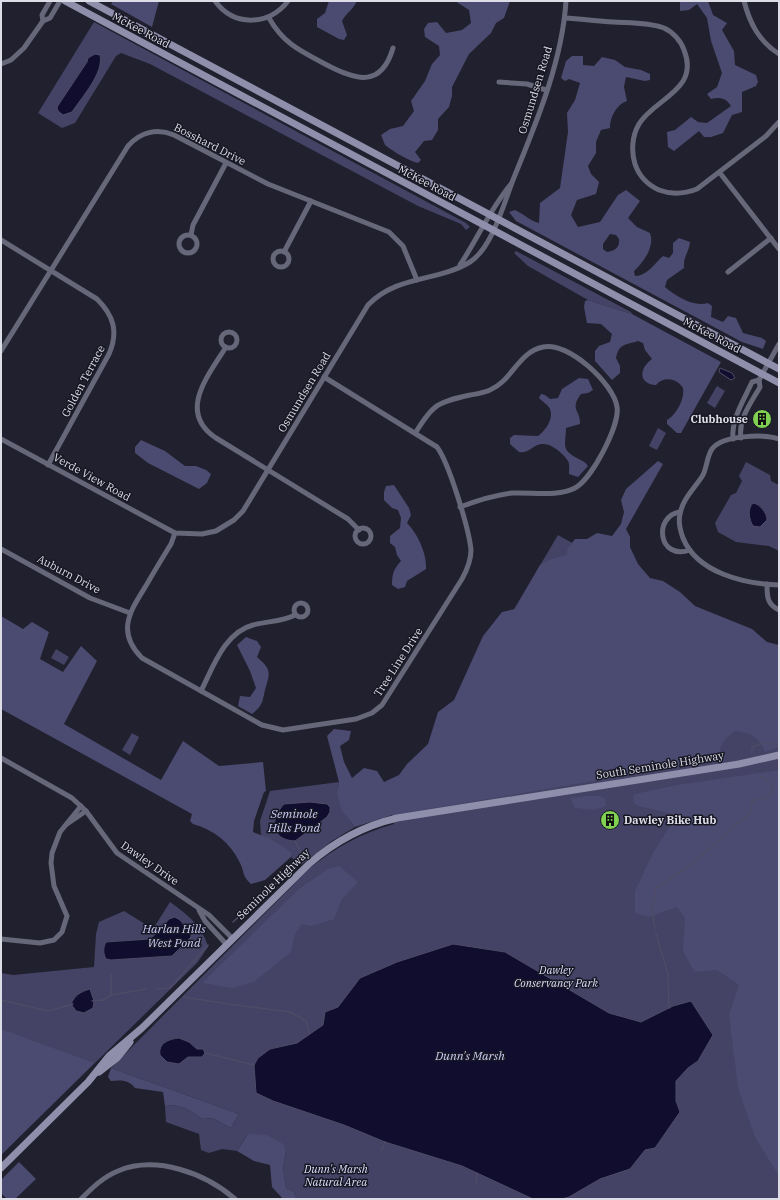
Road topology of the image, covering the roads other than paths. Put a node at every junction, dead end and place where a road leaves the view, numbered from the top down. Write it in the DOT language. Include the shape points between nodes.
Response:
graph roads {
  1 [pos="50,1"];
  2 [pos="60,1"];
  3 [pos="65,1"];
  4 [pos="89,1"];
  5 [pos="216,1"];
  6 [pos="288,1"];
  7 [pos="566,1"];
  8 [pos="744,1"];
  9 [pos="269,18"];
  10 [pos="565,18"];
  11 [pos="43,21"];
  12 [pos="393,48"];
  13 [pos="779,54"];
  14 [pos="1,64"];
  15 [pos="500,82"];
  16 [pos="546,90"];
  17 [pos="779,122"];
  18 [pos="226,163"];
  19 [pos="720,173"];
  20 [pos="513,182"];
  21 [pos="311,201"];
  22 [pos="489,215"];
  23 [pos="499,220"];
  24 [pos="483,225"];
  25 [pos="493,231"];
  26 [pos="191,235"];
  27 [pos="771,238"];
  28 [pos="1,240"];
  29 [pos="779,249"];
  30 [pos="284,252"];
  31 [pos="460,266"];
  32 [pos="51,271"];
  33 [pos="728,272"];
  34 [pos="417,280"];
  35 [pos="779,344"];
  36 [pos="226,347"];
  37 [pos="1,351"];
  38 [pos="779,370"];
  39 [pos="763,371"];
  40 [pos="324,377"];
  41 [pos="779,383"];
  42 [pos="416,432"];
  43 [pos="741,438"];
  44 [pos="1,439"];
  45 [pos="733,439"];
  46 [pos="779,439"];
  47 [pos="48,465"];
  48 [pos="268,470"];
  49 [pos="460,507"];
  50 [pos="680,512"];
  51 [pos="359,530"];
  52 [pos="175,533"];
  53 [pos="1,549"];
  54 [pos="690,550"];
  55 [pos="767,584"];
  56 [pos="779,585"];
  57 [pos="779,610"];
  58 [pos="130,613"];
  59 [pos="295,615"];
  60 [pos="201,691"];
  61 [pos="779,755"];
  62 [pos="1,758"];
  63 [pos="544,794"];
  64 [pos="81,806"];
  65 [pos="86,811"];
  66 [pos="66,824"];
  67 [pos="199,910"];
  68 [pos="1,939"];
  69 [pos="233,939"];
  70 [pos="227,945"];
  71 [pos="1,1168"];
  72 [pos="81,1199"];
  73 [pos="236,1199"];
  1 -- 11 [label="street" via="42,15"];
  2 -- 11 [label="street" via="50,18"];
  3 -- 24 [label="main road, McKee Road"];
  4 -- 22 [label="main road, McKee Road"];
  5 -- 9 [label="street" via="223,10 237,19 251,21"];
  6 -- 9 [label="street"];
  7 -- 10 [label="street, Osmundsen Road"];
  8 -- 13 [label="street" via="757,35 770,49"];
  9 -- 12 [label="street" via="280,36 297,49 346,75 357,78 370,77 382,69"];
  10 -- 16 [label="street, Osmundsen Road" via="562,38"];
  10 -- 19 [label="street" via="657,26 679,39 687,59 685,77 680,86 640,123 635,131 632,147 636,169 646,182 667,193 687,193"];
  11 -- 14 [label="street" via="24,48 11,60"];
  15 -- 16 [label="street" via="527,84"];
  16 -- 20 [label="street, Osmundsen Road" via="528,147"];
  17 -- 19 [label="street" via="766,136"];
  18 -- 21 [label="street, Bosshard Drive" via="268,184"];
  18 -- 26 [label="street" via="193,225"];
  18 -- 32 [label="street, Bosshard Drive" via="168,132 153,131 136,138 128,146"];
  19 -- 27 [label="street"];
  20 -- 22 [label="street, Osmundsen Road"];
  20 -- 23 [label="street, Osmundsen Road"];
  21 -- 30 [label="street"];
  21 -- 34 [label="street, Bosshard Drive" via="389,232 403,246"];
  22 -- 23 [label="main road, McKee Road"];
  22 -- 24 [label="street, Osmundsen Road"];
  23 -- 25 [label="street, Osmundsen Road"];
  23 -- 39 [label="main road, McKee Road"];
  24 -- 25 [label="main road, McKee Road"];
  24 -- 31 [label="street, Osmundsen Road"];
  25 -- 31 [label="street, Osmundsen Road" via="473,259"];
  25 -- 39 [label="main road, McKee Road"];
  27 -- 29 [label="street"];
  27 -- 33 [label="street"];
  28 -- 32 [label="street, Golden Terrace"];
  31 -- 34 [label="street, Osmundsen Road"];
  32 -- 37 [label="street, Bosshard Drive"];
  32 -- 47 [label="street, Golden Terrace" via="97,299 107,309 112,319 114,343"];
  34 -- 40 [label="street, Osmundsen Road" via="389,288 368,305"];
  35 -- 39 [label="street"];
  36 -- 48 [label="street" via="199,394 197,406 200,421 208,434"];
  38 -- 39 [label="main road, McKee Road"];
  39 -- 41 [label="main road, McKee Road"];
  39 -- 43 [label="street" via="760,387 740,424"];
  39 -- 45 [label="street" via="752,382 735,420"];
  40 -- 42 [label="street, Tree Line Drive"];
  40 -- 48 [label="street, Osmundsen Road"];
  42 -- 49 [label="street, Tree Line Drive" via="441,453"];
  42 -- 49 [label="street" via="429,412 439,403 491,390 503,381 526,354 544,346 560,347 571,352 606,384 614,395 618,409 617,421 591,472 580,485 562,491 501,495"];
  43 -- 45 [label="street"];
  43 -- 46 [label="street" via="763,436"];
  44 -- 47 [label="street, Verde View Road"];
  45 -- 50 [label="street" via="712,449 703,474"];
  47 -- 52 [label="street, Verde View Road"];
  48 -- 51 [label="street" via="348,519"];
  48 -- 52 [label="street, Osmundsen Road" via="243,510 226,526 202,534"];
  49 -- 60 [label="street, Tree Line Drive" via="471,550 467,570 390,694 376,710 356,719 292,729 274,729"];
  50 -- 54 [label="street" via="681,532"];
  50 -- 54 [label="street" via="672,514 667,519 662,533 672,551 679,553"];
  52 -- 58 [label="street, Tree Line Drive"];
  53 -- 58 [label="street, Auburn Drive" via="90,598"];
  54 -- 55 [label="street" via="701,562 716,571"];
  55 -- 56 [label="street"];
  55 -- 57 [label="street" via="769,603"];
  58 -- 60 [label="street, Tree Line Drive" via="129,634 138,653 149,662"];
  59 -- 60 [label="street" via="246,627 235,634 225,646"];
  61 -- 63 [label="main road, South Seminole Highway" via="732,765"];
  62 -- 64 [label="street, Dawley Drive" via="63,792"];
  63 -- 69 [label="main road, Seminole Highway" via="396,818 369,825 321,853"];
  64 -- 65 [label="street, Dawley Drive"];
  64 -- 66 [label="street"];
  65 -- 66 [label="street"];
  65 -- 67 [label="street, Dawley Drive" via="117,853"];
  66 -- 68 [label="street" via="56,841 51,863 54,886 67,916 62,932 54,940 40,943"];
  67 -- 69 [label="street, Dawley Drive" via="209,915"];
  67 -- 70 [label="street, Dawley Drive" via="205,921"];
  69 -- 70 [label="main road, Seminole Highway"];
  70 -- 71 [label="main road, Seminole Highway" via="142,1028 117,1058 88,1082"];
  72 -- 73 [label="street" via="108,1176 130,1167 144,1165 168,1167 190,1173 213,1183"];
}
